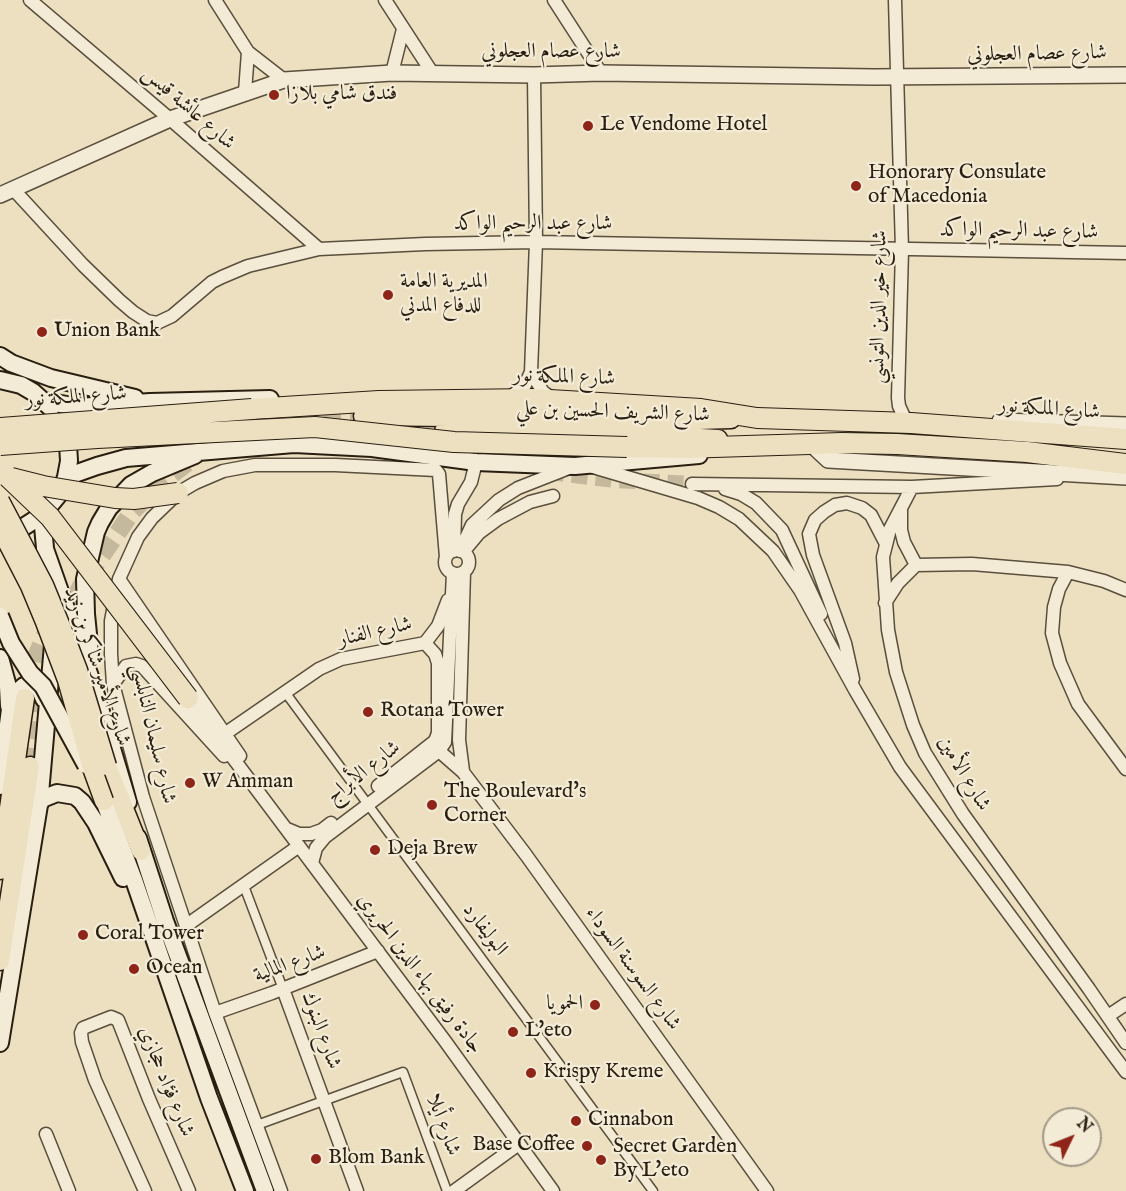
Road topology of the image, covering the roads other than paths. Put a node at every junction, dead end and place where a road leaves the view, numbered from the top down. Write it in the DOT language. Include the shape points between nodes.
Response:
graph roads {
  1 [pos="30,0"];
  2 [pos="215,0"];
  3 [pos="385,0"];
  4 [pos="554,0"];
  5 [pos="895,0"];
  6 [pos="402,29"];
  7 [pos="248,52"];
  8 [pos="392,73"];
  9 [pos="601,73"];
  10 [pos="433,74"];
  11 [pos="534,75"];
  12 [pos="1126,75"];
  13 [pos="897,77"];
  14 [pos="284,80"];
  15 [pos="245,92"];
  16 [pos="170,118"];
  17 [pos="7,193"];
  18 [pos="536,242"];
  19 [pos="319,249"];
  20 [pos="902,250"];
  21 [pos="1126,253"];
  22 [pos="0,356"];
  23 [pos="531,372"];
  24 [pos="0,380"];
  25 [pos="898,398"];
  26 [pos="507,400"];
  27 [pos="555,400"];
  28 [pos="44,401"];
  29 [pos="379,401"];
  30 [pos="150,402"];
  31 [pos="122,405"];
  32 [pos="363,416"];
  33 [pos="757,418"];
  34 [pos="875,423"];
  35 [pos="911,423"];
  36 [pos="1126,425"];
  37 [pos="0,428"];
  38 [pos="444,431"];
  39 [pos="1126,439"];
  40 [pos="784,443"];
  41 [pos="0,445"];
  42 [pos="204,450"];
  43 [pos="126,458"];
  44 [pos="476,462"];
  45 [pos="582,466"];
  46 [pos="1122,472"];
  47 [pos="4,476"];
  48 [pos="66,477"];
  49 [pos="912,487"];
  50 [pos="177,493"];
  51 [pos="553,496"];
  52 [pos="0,501"];
  53 [pos="902,504"];
  54 [pos="42,515"];
  55 [pos="0,528"];
  56 [pos="0,534"];
  57 [pos="885,542"];
  58 [pos="45,549"];
  59 [pos="456,553"];
  60 [pos="916,565"];
  61 [pos="458,572"];
  62 [pos="1068,572"];
  63 [pos="119,579"];
  64 [pos="1126,590"];
  65 [pos="451,591"];
  66 [pos="885,603"];
  67 [pos="0,616"];
  68 [pos="425,643"];
  69 [pos="0,658"];
  70 [pos="113,684"];
  71 [pos="93,685"];
  72 [pos="855,690"];
  73 [pos="285,692"];
  74 [pos="25,698"];
  75 [pos="188,698"];
  76 [pos="10,714"];
  77 [pos="47,718"];
  78 [pos="226,733"];
  79 [pos="439,751"];
  80 [pos="30,766"];
  81 [pos="1126,770"];
  82 [pos="243,771"];
  83 [pos="463,772"];
  84 [pos="251,782"];
  85 [pos="0,786"];
  86 [pos="104,801"];
  87 [pos="365,801"];
  88 [pos="39,805"];
  89 [pos="286,828"];
  90 [pos="299,846"];
  91 [pos="141,851"];
  92 [pos="991,853"];
  93 [pos="312,863"];
  94 [pos="974,866"];
  95 [pos="0,870"];
  96 [pos="244,886"];
  97 [pos="187,925"];
  98 [pos="157,949"];
  99 [pos="378,951"];
  100 [pos="0,961"];
  101 [pos="283,988"];
  102 [pos="1126,1004"];
  103 [pos="215,1013"];
  104 [pos="1108,1016"];
  105 [pos="0,1043"];
  106 [pos="1126,1043"];
  107 [pos="1126,1072"];
  108 [pos="324,1101"];
  109 [pos="257,1125"];
  110 [pos="46,1134"];
  111 [pos="519,1144"];
  112 [pos="69,1191"];
  113 [pos="145,1191"];
  114 [pos="189,1191"];
  115 [pos="245,1191"];
  116 [pos="266,1191"];
  117 [pos="281,1191"];
  118 [pos="357,1191"];
  119 [pos="447,1191"];
  120 [pos="453,1191"];
  121 [pos="553,1191"];
  122 [pos="653,1191"];
  123 [pos="767,1191"];
  1 -- 16 [label="street, شارع عائشة قيس"];
  2 -- 7 [label="street"];
  3 -- 6 [label="street"];
  4 -- 9 [label="street"];
  5 -- 13 [label="street, شارع خير الدين التونسي"];
  6 -- 8 [label="street"];
  6 -- 10 [label="street"];
  7 -- 14 [label="street"];
  7 -- 15 [label="street"];
  8 -- 10 [label="street, شارع عصام العجلوني"];
  8 -- 14 [label="street, شارع عصام العجلوني"];
  9 -- 11 [label="street, شارع عصام العجلوني"];
  9 -- 13 [label="street, شارع عصام العجلوني"];
  10 -- 11 [label="street, شارع عصام العجلوني"];
  11 -- 18 [label="street"];
  12 -- 13 [label="street, شارع عصام العجلوني"];
  13 -- 20 [label="street, شارع خير الدين التونسي"];
  14 -- 15 [label="street, شارع عصام العجلوني"];
  15 -- 16 [label="street, شارع عصام العجلوني"];
  16 -- 17 [label="street, شارع عصام العجلوني"];
  16 -- 19 [label="street, شارع عائشة قيس"];
  17 -- 19 [label="street, شارع عبد الرحيم الواكد" via="119,300 154,322 165,320 212,282 232,272"];
  18 -- 19 [label="street, شارع عبد الرحيم الواكد"];
  18 -- 20 [label="street, شارع عبد الرحيم الواكد"];
  18 -- 23 [label="street"];
  20 -- 21 [label="street, شارع عبد الرحيم الواكد"];
  20 -- 25 [label="street, شارع خير الدين التونسي"];
  22 -- 30 [label="main road" via="51,378"];
  23 -- 26 [label="street" via="525,385"];
  23 -- 27 [label="street" via="543,392"];
  24 -- 28 [label="main road" via="21,385"];
  25 -- 34 [label="street" via="887,416"];
  25 -- 35 [label="street" via="898,406"];
  26 -- 27 [label="highway, شارع الملكة نور"];
  26 -- 29 [label="highway, شارع الملكة نور"];
  27 -- 33 [label="highway, شارع الملكة نور" via="700,409"];
  28 -- 31 [label="main road" via="78,407"];
  28 -- 48 [label="main road" via="63,428 68,444"];
  29 -- 30 [label="main road"];
  29 -- 37 [label="highway, شارع الملكة نور, bridge"];
  30 -- 31 [label="main road"];
  31 -- 43 [label="main road" via="104,414 95,429 107,451"];
  32 -- 33 [label="main road, شارع الشريف الحسين بن علي"];
  33 -- 34 [label="highway, شارع الملكة نور"];
  34 -- 35 [label="highway, شارع الملكة نور"];
  35 -- 36 [label="street" via="985,420"];
  35 -- 39 [label="highway, شارع الملكة نور"];
  38 -- 40 [label="main road, شارع الشريف الحسين بن علي" via="649,435"];
  40 -- 41 [label="highway, شارع الملكة نور, bridge" via="682,448 454,442 315,428"];
  40 -- 45 [label="main road"];
  40 -- 46 [label="highway, شارع الملكة نور" via="897,444 1027,452"];
  42 -- 43 [label="main road"];
  42 -- 44 [label="main road" via="294,444 372,448"];
  42 -- 71 [label="main road" via="131,485 109,508 96,532 85,579"];
  43 -- 48 [label="main road"];
  44 -- 45 [label="main road"];
  44 -- 59 [label="street" via="455,514"];
  45 -- 59 [label="street" via="518,488 499,500 472,525"];
  45 -- 72 [label="street" via="708,502 739,519 773,551"];
  46 -- 49 [label="street"];
  47 -- 50 [label="highway, bridge" via="116,498"];
  47 -- 75 [label="highway, bridge" via="32,498 65,536"];
  48 -- 54 [label="main road" via="53,504"];
  49 -- 53 [label="street, شارع الأمين"];
  49 -- 72 [label="street" via="692,484 741,494 782,530"];
  50 -- 59 [label="street, شارع سليمان النابلسي" via="212,475 239,467 433,469 439,474"];
  50 -- 63 [label="street, شارع سليمان النابلسي" via="138,537"];
  51 -- 59 [label="street" via="530,502 498,519"];
  52 -- 91 [label="main road, شارع الأمير شاكر بن زيد, bridge" via="62,629 107,766"];
  53 -- 57 [label="street, شارع الأمين"];
  53 -- 60 [label="street" via="904,542"];
  54 -- 56 [label="main road" via="22,528"];
  54 -- 58 [label="main road"];
  55 -- 86 [label="main road, شارع الأمير شاكر بن زيد, bridge" via="30,586 56,651"];
  57 -- 66 [label="street, شارع الأمين"];
  57 -- 72 [label="street" via="871,515 847,503 824,512 809,534 845,643"];
  58 -- 71 [label="main road"];
  58 -- 77 [label="main road" via="53,636"];
  59 -- 61 [label="street" via="469,563"];
  59 -- 61 [label="street" via="445,565"];
  60 -- 62 [label="street" via="972,564"];
  60 -- 66 [label="street"];
  61 -- 65 [label="street"];
  61 -- 83 [label="street, شارع السوسنة السوداء" via="459,740"];
  62 -- 64 [label="street" via="1104,580"];
  62 -- 81 [label="street" via="1054,607 1052,633 1060,663 1078,704"];
  63 -- 70 [label="street, شارع سليمان النابلسي" via="111,621"];
  63 -- 78 [label="street, جادة رفيق بهاء الدين الحريري"];
  65 -- 68 [label="street, شارع الفنار" via="438,626"];
  65 -- 79 [label="street" via="447,735"];
  66 -- 92 [label="street, شارع الأمين" via="896,672 913,725 942,781"];
  67 -- 86 [label="main road, bridge" via="22,662 56,706"];
  68 -- 73 [label="street, شارع الفنار" via="341,659"];
  68 -- 87 [label="street, شارع الأبراج" via="438,663 438,734 435,741"];
  69 -- 76 [label="main road"];
  70 -- 82 [label="street, جادة رفيق بهاء الدين الحريري" via="126,666 142,666 220,752"];
  70 -- 97 [label="street, شارع سليمان النابلسي" via="142,797"];
  71 -- 91 [label="main road"];
  72 -- 94 [label="street" via="900,767"];
  73 -- 78 [label="street, شارع الفنار"];
  73 -- 87 [label="street, البوليفارد"];
  74 -- 95 [label="main road"];
  75 -- 82 [label="street, جادة رفيق بهاء الدين الحريري"];
  76 -- 77 [label="main road" via="15,694 28,685 41,691"];
  76 -- 85 [label="main road"];
  77 -- 88 [label="main road"];
  78 -- 84 [label="street, جادة رفيق بهاء الدين الحريري"];
  79 -- 83 [label="street, شارع السوسنة السوداء"];
  79 -- 87 [label="street, شارع الأبراج"];
  80 -- 100 [label="main road"];
  82 -- 84 [label="street, جادة رفيق بهاء الدين الحريري"];
  83 -- 123 [label="street, شارع السوسنة السوداء"];
  84 -- 89 [label="street, جادة رفيق بهاء الدين الحريري"];
  86 -- 98 [label="main road, شارع الأمير شاكر بن زيد"];
  87 -- 89 [label="street, شارع الأبراج" via="317,832 299,834"];
  87 -- 93 [label="street, شارع الأبراج" via="320,842"];
  87 -- 122 [label="street, البوليفارد"];
  88 -- 98 [label="main road" via="42,799 57,793 75,796 82,802"];
  88 -- 105 [label="main road"];
  89 -- 90 [label="street, جادة رفيق بهاء الدين الحريري"];
  90 -- 93 [label="street, جادة رفيق بهاء الدين الحريري"];
  90 -- 96 [label="street"];
  91 -- 116 [label="main road"];
  92 -- 94 [label="street"];
  92 -- 104 [label="street, شارع الأمين"];
  93 -- 99 [label="street, جادة رفيق بهاء الدين الحريري"];
  94 -- 107 [label="street"];
  96 -- 97 [label="street"];
  96 -- 101 [label="street, شارع البنوك"];
  97 -- 103 [label="street, شارع سليمان النابلسي"];
  98 -- 115 [label="main road"];
  99 -- 101 [label="street, شارع المالية"];
  99 -- 111 [label="street, جادة رفيق بهاء الدين الحريري"];
  101 -- 103 [label="street, شارع المالية"];
  101 -- 108 [label="street, شارع البنوك"];
  102 -- 104 [label="street"];
  103 -- 109 [label="street, شارع سليمان النابلسي"];
  104 -- 106 [label="street, شارع الأمين"];
  108 -- 109 [label="street"];
  108 -- 118 [label="street, شارع البنوك"];
  108 -- 119 [label="street, شارع أيلا" via="403,1072"];
  109 -- 117 [label="street, شارع سليمان النابلسي"];
  110 -- 112 [label="street"];
  111 -- 120 [label="street"];
  111 -- 121 [label="street, جادة رفيق بهاء الدين الحريري"];
  113 -- 114 [label="street, شارع فؤاد حجازي" via="82,1042 83,1028 111,1017 118,1020"];
}
